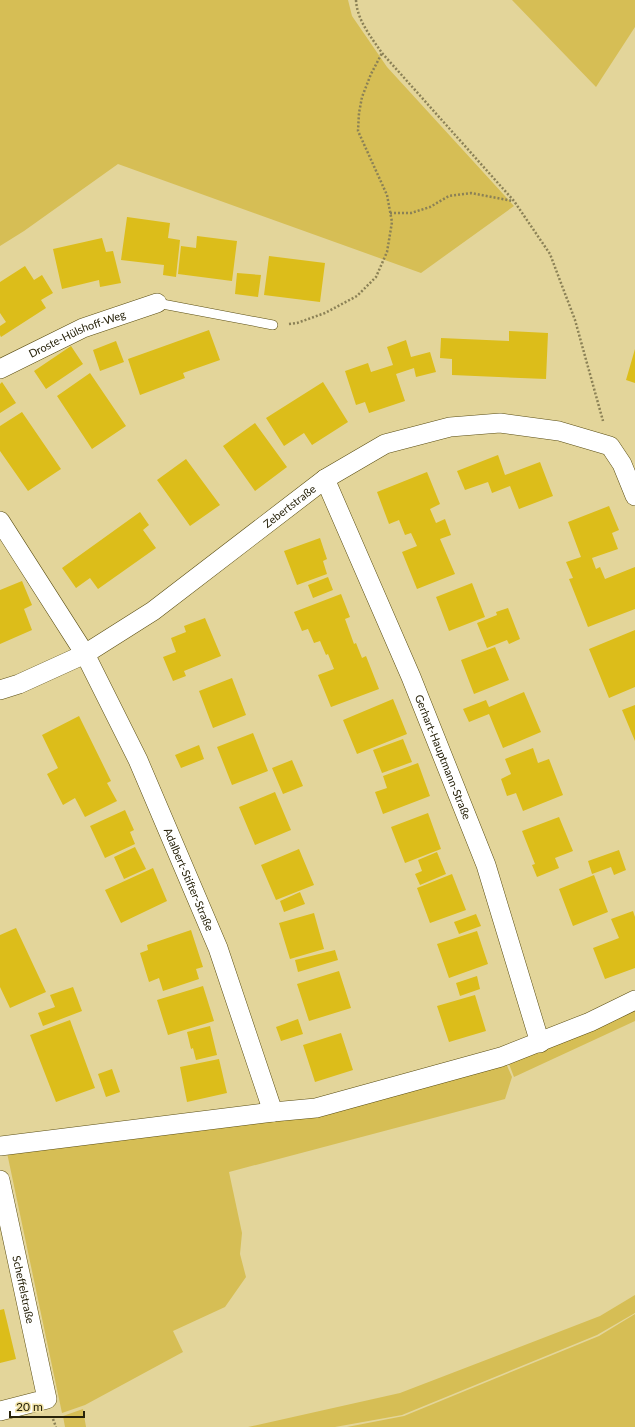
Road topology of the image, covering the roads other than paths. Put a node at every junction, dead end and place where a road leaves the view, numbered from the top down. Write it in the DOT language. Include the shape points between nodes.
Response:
graph roads {
  1 [pos="157,303"];
  2 [pos="273,325"];
  3 [pos="0,369"];
  4 [pos="325,479"];
  5 [pos="635,496"];
  6 [pos="0,521"];
  7 [pos="85,654"];
  8 [pos="0,690"];
  9 [pos="635,1000"];
  10 [pos="540,1043"];
  11 [pos="273,1112"];
  12 [pos="0,1146"];
  13 [pos="0,1180"];
  14 [pos="0,1411"];
  1 -- 2 [label="lane"];
  1 -- 3 [label="street, Droste-Hülshoff-Weg" via="83,328"];
  4 -- 5 [label="street, Zebertstraße" via="385,444 450,427 500,423 559,432 610,446 622,464"];
  4 -- 7 [label="street, Zebertstraße" via="153,611"];
  4 -- 10 [label="street, Gerhart-Hauptmann-Straße" via="411,677 486,865"];
  6 -- 7 [label="street"];
  7 -- 8 [label="street, Zebertstraße"];
  7 -- 11 [label="street, Adalbert-Stifter-Straße" via="138,760 218,948"];
  9 -- 10 [label="street"];
  10 -- 11 [label="street" via="501,1058 316,1108"];
  11 -- 12 [label="street"];
  13 -- 14 [label="street, Scheffelstraße" via="47,1399"];
}
